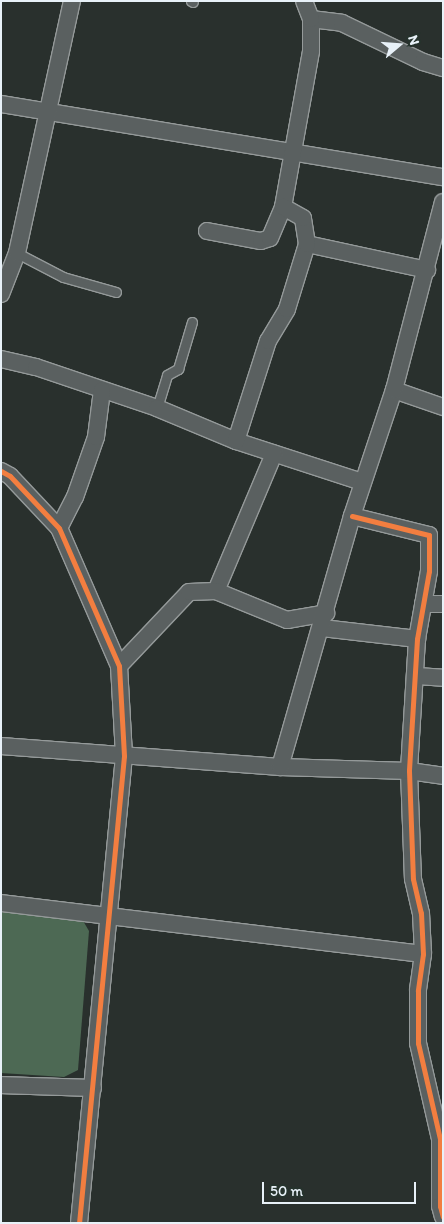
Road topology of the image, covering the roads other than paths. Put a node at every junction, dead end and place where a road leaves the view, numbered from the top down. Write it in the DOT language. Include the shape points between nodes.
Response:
graph roads {
  1 [pos="72,1"];
  2 [pos="304,1"];
  3 [pos="311,19"];
  4 [pos="443,68"];
  5 [pos="1,104"];
  6 [pos="48,113"];
  7 [pos="294,152"];
  8 [pos="443,177"];
  9 [pos="443,202"];
  10 [pos="283,207"];
  11 [pos="208,231"];
  12 [pos="307,244"];
  13 [pos="437,252"];
  14 [pos="18,253"];
  15 [pos="427,270"];
  16 [pos="116,292"];
  17 [pos="1,294"];
  18 [pos="192,322"];
  19 [pos="1,359"];
  20 [pos="102,390"];
  21 [pos="394,390"];
  22 [pos="157,408"];
  23 [pos="443,408"];
  24 [pos="236,441"];
  25 [pos="274,454"];
  26 [pos="1,471"];
  27 [pos="362,482"];
  28 [pos="352,516"];
  29 [pos="59,528"];
  30 [pos="216,591"];
  31 [pos="423,604"];
  32 [pos="443,604"];
  33 [pos="324,621"];
  34 [pos="417,639"];
  35 [pos="119,666"];
  36 [pos="417,676"];
  37 [pos="443,678"];
  38 [pos="1,746"];
  39 [pos="124,756"];
  40 [pos="280,767"];
  41 [pos="409,771"];
  42 [pos="443,776"];
  43 [pos="1,903"];
  44 [pos="109,916"];
  45 [pos="423,954"];
  46 [pos="1,1084"];
  47 [pos="93,1088"];
  48 [pos="443,1217"];
  49 [pos="79,1223"];
  1 -- 6 [label="street"];
  2 -- 3 [label="street"];
  3 -- 4 [label="street" via="342,23 423,62"];
  3 -- 7 [label="street" via="311,51"];
  5 -- 6 [label="street"];
  6 -- 7 [label="street"];
  6 -- 14 [label="street"];
  7 -- 8 [label="street"];
  7 -- 10 [label="street"];
  9 -- 13 [label="street"];
  10 -- 11 [label="street" via="270,238 261,241"];
  10 -- 12 [label="street" via="303,218"];
  12 -- 15 [label="street"];
  12 -- 24 [label="street" via="288,309 268,341"];
  13 -- 15 [label="street"];
  14 -- 16 [label="lane" via="63,276"];
  14 -- 17 [label="street"];
  15 -- 21 [label="street"];
  18 -- 22 [label="lane" via="178,370 167,375"];
  19 -- 20 [label="street"];
  20 -- 22 [label="street"];
  20 -- 29 [label="street" via="96,437"];
  21 -- 23 [label="street"];
  21 -- 27 [label="street"];
  22 -- 24 [label="street"];
  24 -- 25 [label="street"];
  25 -- 27 [label="street"];
  25 -- 30 [label="street"];
  26 -- 29 [label="street" via="10,476"];
  27 -- 28 [label="street"];
  28 -- 31 [label="street" via="429,535 429,571"];
  28 -- 33 [label="street"];
  29 -- 35 [label="street"];
  30 -- 33 [label="street" via="288,620"];
  30 -- 35 [label="street" via="189,592"];
  31 -- 32 [label="street"];
  31 -- 34 [label="street"];
  33 -- 34 [label="street"];
  33 -- 40 [label="street"];
  34 -- 36 [label="street"];
  35 -- 39 [label="street"];
  36 -- 37 [label="street"];
  36 -- 41 [label="street"];
  38 -- 39 [label="street"];
  39 -- 40 [label="street"];
  39 -- 44 [label="street"];
  40 -- 41 [label="street"];
  41 -- 42 [label="street"];
  41 -- 45 [label="street" via="413,879 421,913"];
  43 -- 44 [label="street"];
  44 -- 45 [label="street"];
  44 -- 47 [label="street"];
  45 -- 48 [label="street" via="418,991 418,1043 440,1139 440,1206"];
  46 -- 47 [label="street"];
  47 -- 49 [label="street"];
}
